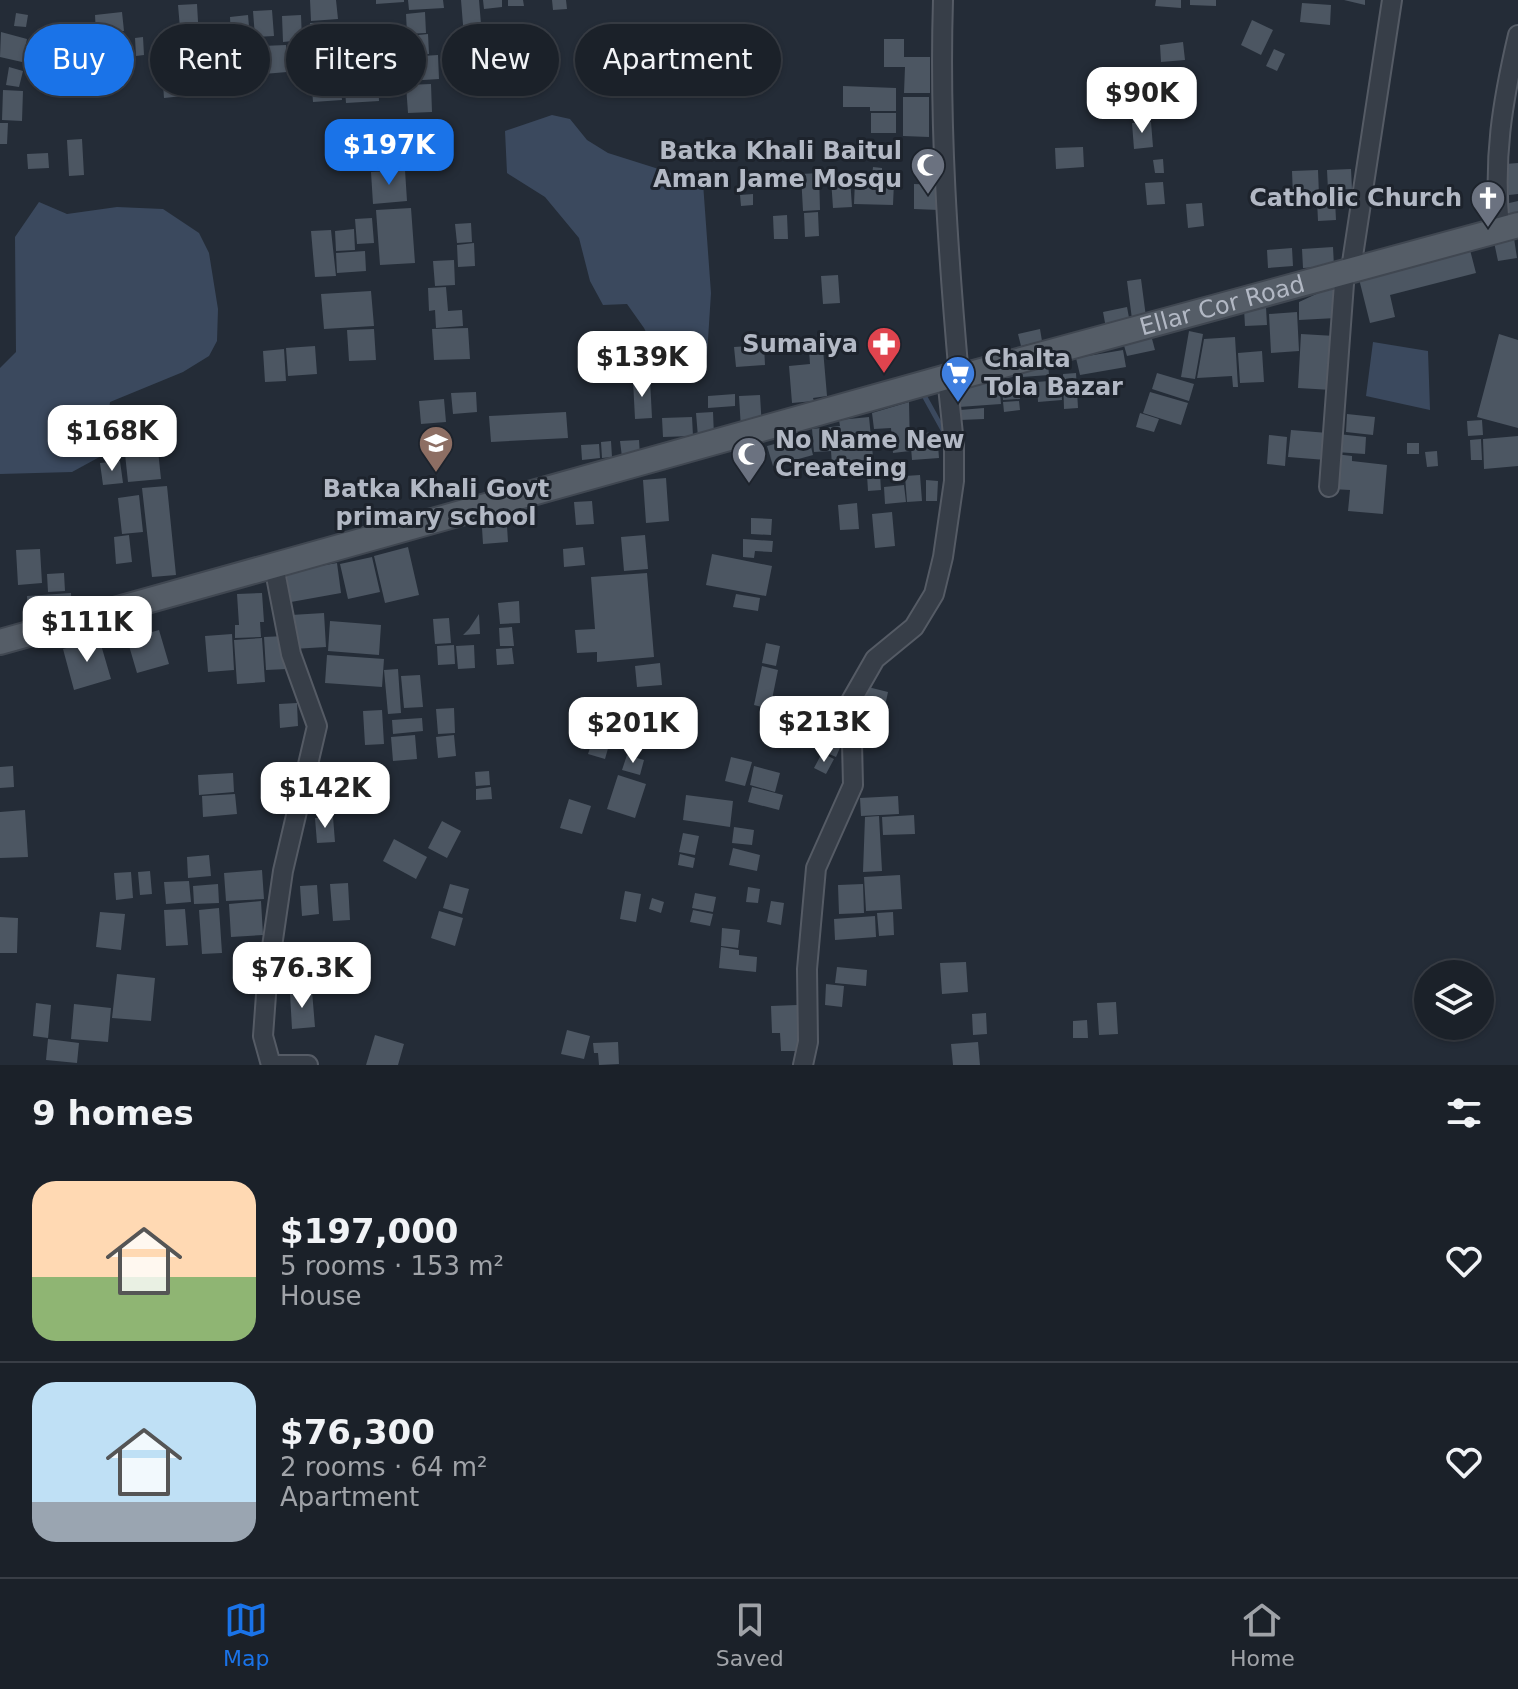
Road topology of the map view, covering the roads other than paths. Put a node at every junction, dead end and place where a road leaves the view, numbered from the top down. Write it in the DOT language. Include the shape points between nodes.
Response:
graph roads {
  1 [pos="943,0"];
  2 [pos="1392,0"];
  3 [pos="1518,35"];
  4 [pos="1509,227"];
  5 [pos="1348,269"];
  6 [pos="953,377"];
  7 [pos="1329,487"];
  8 [pos="274,566"];
  9 [pos="0,642"];
  10 [pos="274,1065"];
  11 [pos="308,1065"];
  12 [pos="803,1065"];
  1 -- 6 [label="street"];
  2 -- 5 [label="street"];
  3 -- 4 [label="street" via="1498,135 1496,189"];
  4 -- 5 [label="main road, Ellar Cor Road"];
  5 -- 6 [label="main road, Ellar Cor Road"];
  5 -- 7 [label="street"];
  6 -- 8 [label="main road, Ellar Cor Road"];
  6 -- 12 [label="street" via="954,481 934,594 914,627 875,659 851,701 853,785 816,868"];
  8 -- 9 [label="main road, Ellar Cor Road"];
  8 -- 10 [label="street" via="291,654 317,726 283,871 267,981 263,1036"];
  10 -- 11 [label="street"];
}
